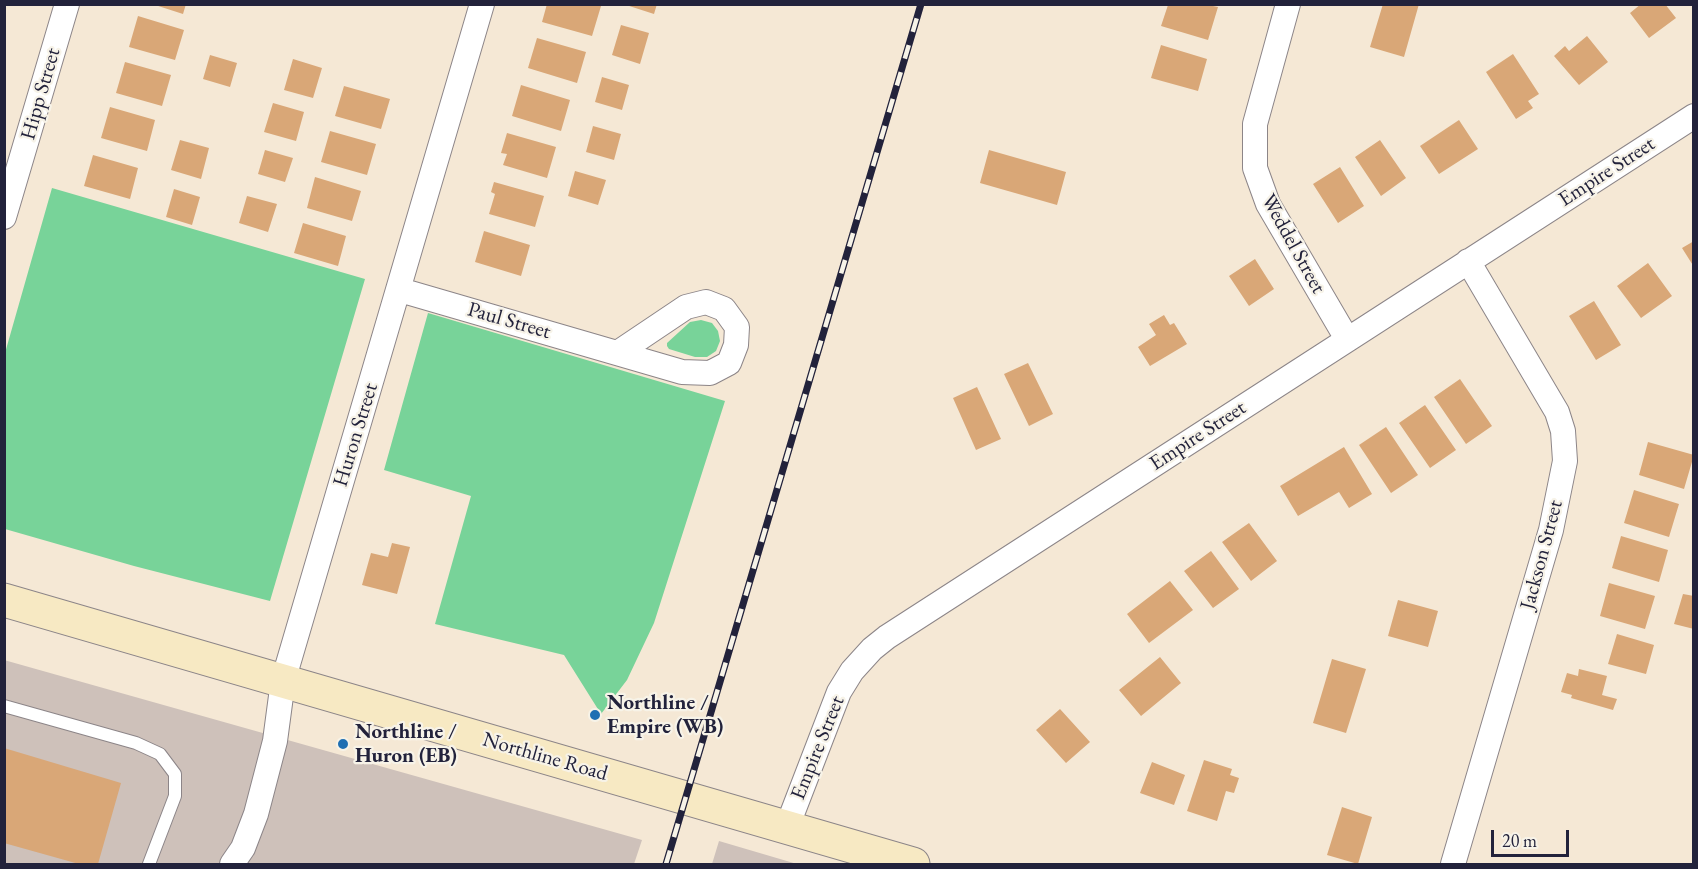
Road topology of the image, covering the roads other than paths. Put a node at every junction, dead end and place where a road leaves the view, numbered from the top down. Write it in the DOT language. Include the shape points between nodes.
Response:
graph roads {
  1 [pos="67,4"];
  2 [pos="482,4"];
  3 [pos="1288,4"];
  4 [pos="1694,116"];
  5 [pos="4,217"];
  6 [pos="1468,261"];
  7 [pos="400,290"];
  8 [pos="1347,339"];
  9 [pos="619,352"];
  10 [pos="4,600"];
  11 [pos="283,681"];
  12 [pos="4,706"];
  13 [pos="786,827"];
  14 [pos="149,864"];
  15 [pos="232,864"];
  16 [pos="913,864"];
  17 [pos="1453,864"];
  1 -- 5 [label="street, Hipp Street"];
  2 -- 7 [label="street, Huron Street"];
  3 -- 8 [label="street, Weddel Street" via="1255,124 1256,168 1268,204"];
  4 -- 6 [label="street, Empire Street"];
  6 -- 8 [label="street, Empire Street"];
  6 -- 17 [label="street, Jackson Street" via="1557,412 1565,461 1551,530"];
  7 -- 9 [label="street, Paul Street"];
  7 -- 11 [label="street, Huron Street"];
  8 -- 13 [label="street, Empire Street" via="872,649 839,692"];
  10 -- 11 [label="main road, Northline Road"];
  11 -- 13 [label="main road, Northline Road"];
  11 -- 15 [label="street, Huron Street" via="275,741 256,813 243,848"];
  12 -- 14 [label="lane" via="136,743 160,754 175,774 175,796"];
  13 -- 16 [label="main road, Northline Road"];
}
